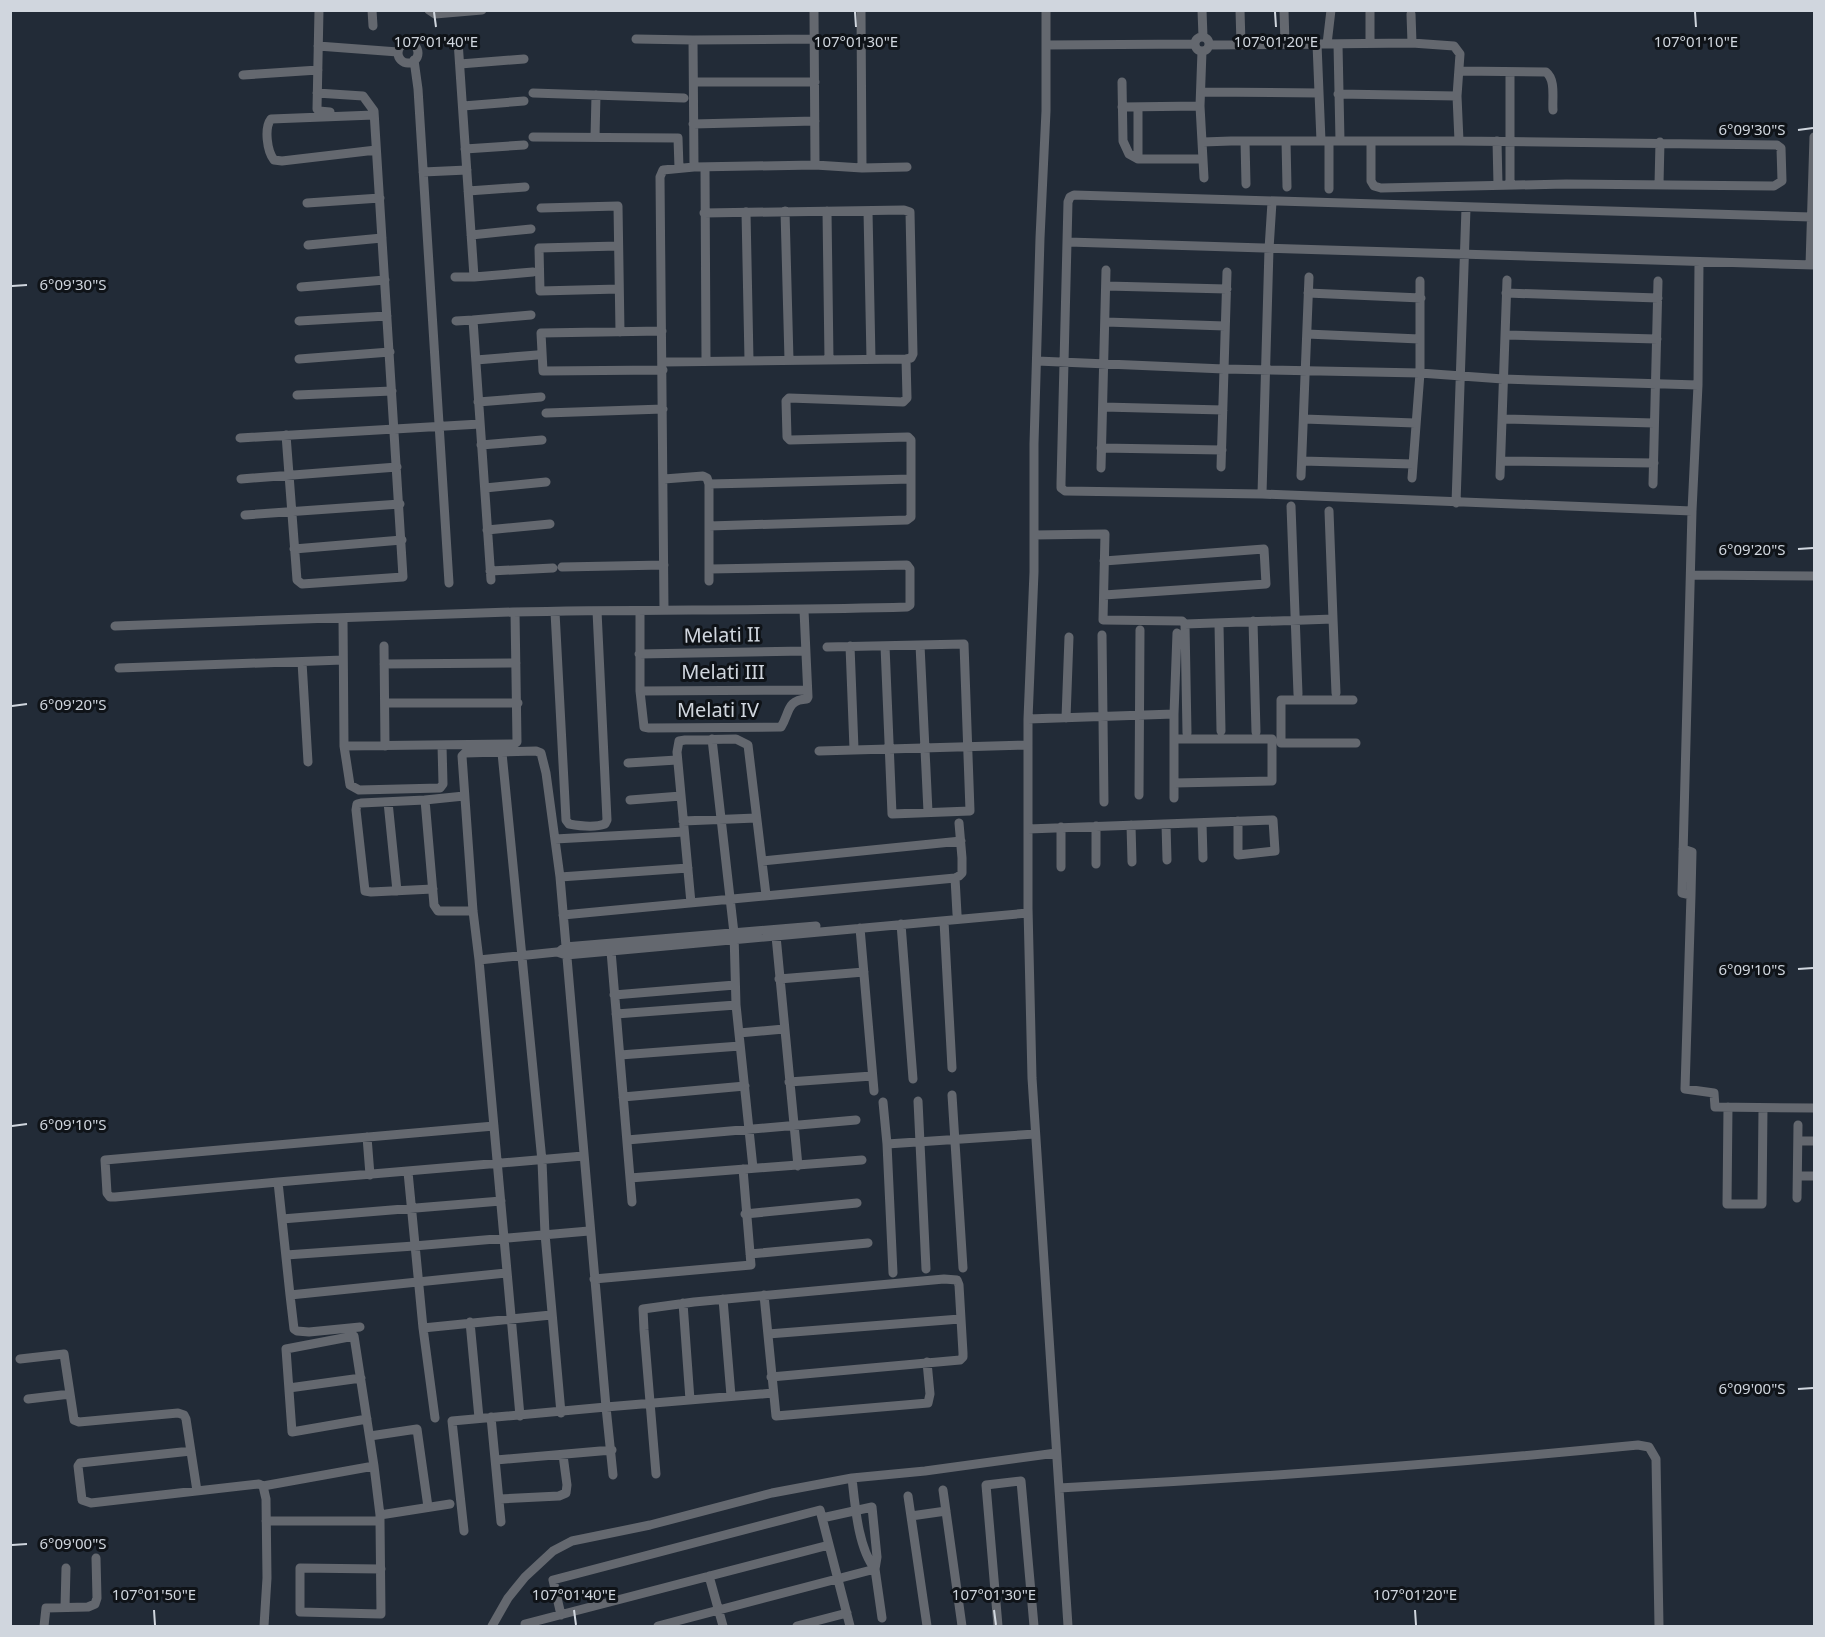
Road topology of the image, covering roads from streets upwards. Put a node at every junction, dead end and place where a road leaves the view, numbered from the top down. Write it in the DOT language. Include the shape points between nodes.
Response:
graph roads {
  1 [pos="319,10"];
  2 [pos="372,10"];
  3 [pos="482,10"];
  4 [pos="814,10"];
  5 [pos="861,10"];
  6 [pos="1046,10"];
  7 [pos="1202,10"];
  8 [pos="1240,10"];
  9 [pos="1284,10"];
  10 [pos="1331,10"];
  11 [pos="1370,10"];
  12 [pos="430,12"];
  13 [pos="454,12"];
  14 [pos="1411,14"];
  15 [pos="373,26"];
  16 [pos="636,39"];
  17 [pos="814,39"];
  18 [pos="693,40"];
  19 [pos="458,41"];
  20 [pos="1370,43"];
  21 [pos="1412,43"];
  22 [pos="1202,44"];
  23 [pos="1241,44"];
  24 [pos="1285,44"];
  25 [pos="1317,44"];
  26 [pos="1327,44"];
  27 [pos="1338,44"];
  28 [pos="1047,45"];
  29 [pos="318,46"];
  30 [pos="398,52"];
  31 [pos="525,59"];
  32 [pos="414,60"];
  33 [pos="460,64"];
  34 [pos="318,70"];
  35 [pos="1459,71"];
  36 [pos="1509,72"];
  37 [pos="243,75"];
  38 [pos="694,82"];
  39 [pos="815,82"];
  40 [pos="1122,82"];
  41 [pos="1201,92"];
  42 [pos="317,93"];
  43 [pos="533,93"];
  44 [pos="1319,93"];
  45 [pos="1338,94"];
  46 [pos="596,95"];
  47 [pos="1457,96"];
  48 [pos="684,98"];
  49 [pos="525,101"];
  50 [pos="463,106"];
  51 [pos="1200,106"];
  52 [pos="1122,107"];
  53 [pos="1138,108"];
  54 [pos="1553,110"];
  55 [pos="374,113"];
  56 [pos="815,121"];
  57 [pos="693,124"];
  58 [pos="1814,127"];
  59 [pos="533,137"];
  60 [pos="596,137"];
  61 [pos="1814,137"];
  62 [pos="1245,141"];
  63 [pos="1286,141"];
  64 [pos="1330,141"];
  65 [pos="1371,141"];
  66 [pos="1459,141"];
  67 [pos="1497,141"];
  68 [pos="1509,141"];
  69 [pos="1203,142"];
  70 [pos="1660,142"];
  71 [pos="524,145"];
  72 [pos="465,149"];
  73 [pos="376,150"];
  74 [pos="1138,159"];
  75 [pos="1203,159"];
  76 [pos="815,165"];
  77 [pos="694,167"];
  78 [pos="705,167"];
  79 [pos="907,167"];
  80 [pos="679,168"];
  81 [pos="862,168"];
  82 [pos="467,170"];
  83 [pos="423,172"];
  84 [pos="1204,178"];
  85 [pos="1246,184"];
  86 [pos="1659,184"];
  87 [pos="1498,185"];
  88 [pos="1510,185"];
  89 [pos="525,187"];
  90 [pos="1287,187"];
  91 [pos="1329,189"];
  92 [pos="468,191"];
  93 [pos="380,198"];
  94 [pos="1272,202"];
  95 [pos="308,203"];
  96 [pos="1466,207"];
  97 [pos="541,208"];
  98 [pos="827,211"];
  99 [pos="746,212"];
  100 [pos="785,212"];
  101 [pos="868,212"];
  102 [pos="705,213"];
  103 [pos="1811,217"];
  104 [pos="531,230"];
  105 [pos="471,235"];
  106 [pos="382,238"];
  107 [pos="1068,242"];
  108 [pos="308,245"];
  109 [pos="618,246"];
  110 [pos="1269,249"];
  111 [pos="1465,253"];
  112 [pos="1700,262"];
  113 [pos="1812,265"];
  114 [pos="1106,270"];
  115 [pos="533,272"];
  116 [pos="1227,272"];
  117 [pos="455,277"];
  118 [pos="474,277"];
  119 [pos="1309,277"];
  120 [pos="1507,279"];
  121 [pos="385,280"];
  122 [pos="1420,281"];
  123 [pos="1658,281"];
  124 [pos="1106,286"];
  125 [pos="301,287"];
  126 [pos="1227,289"];
  127 [pos="619,290"];
  128 [pos="1308,293"];
  129 [pos="1506,294"];
  130 [pos="1421,298"];
  131 [pos="1658,298"];
  132 [pos="531,315"];
  133 [pos="387,316"];
  134 [pos="473,320"];
  135 [pos="299,321"];
  136 [pos="456,321"];
  137 [pos="1106,322"];
  138 [pos="1225,326"];
  139 [pos="662,331"];
  140 [pos="620,332"];
  141 [pos="1307,334"];
  142 [pos="1505,335"];
  143 [pos="1419,339"];
  144 [pos="1657,339"];
  145 [pos="390,352"];
  146 [pos="537,356"];
  147 [pos="299,359"];
  148 [pos="871,359"];
  149 [pos="906,359"];
  150 [pos="476,360"];
  151 [pos="706,360"];
  152 [pos="748,360"];
  153 [pos="789,360"];
  154 [pos="829,360"];
  155 [pos="1037,361"];
  156 [pos="1063,362"];
  157 [pos="1105,363"];
  158 [pos="663,366"];
  159 [pos="1224,369"];
  160 [pos="1266,370"];
  161 [pos="1307,371"];
  162 [pos="1420,373"];
  163 [pos="1461,376"];
  164 [pos="1503,379"];
  165 [pos="1656,384"];
  166 [pos="1698,385"];
  167 [pos="392,391"];
  168 [pos="297,395"];
  169 [pos="542,397"];
  170 [pos="478,402"];
  171 [pos="1103,407"];
  172 [pos="663,409"];
  173 [pos="1223,410"];
  174 [pos="546,413"];
  175 [pos="1304,419"];
  176 [pos="1503,419"];
  177 [pos="480,423"];
  178 [pos="1415,423"];
  179 [pos="1654,423"];
  180 [pos="439,425"];
  181 [pos="395,428"];
  182 [pos="286,435"];
  183 [pos="240,438"];
  184 [pos="542,440"];
  185 [pos="481,445"];
  186 [pos="1101,448"];
  187 [pos="1222,450"];
  188 [pos="1302,460"];
  189 [pos="1502,461"];
  190 [pos="1413,464"];
  191 [pos="1654,464"];
  192 [pos="397,467"];
  193 [pos="1101,468"];
  194 [pos="1221,468"];
  195 [pos="289,475"];
  196 [pos="1301,476"];
  197 [pos="1500,476"];
  198 [pos="241,478"];
  199 [pos="664,478"];
  200 [pos="1412,478"];
  201 [pos="910,479"];
  202 [pos="546,482"];
  203 [pos="709,484"];
  204 [pos="1653,484"];
  205 [pos="485,488"];
  206 [pos="1262,494"];
  207 [pos="1456,503"];
  208 [pos="400,504"];
  209 [pos="1291,506"];
  210 [pos="291,511"];
  211 [pos="1329,511"];
  212 [pos="1692,512"];
  213 [pos="244,514"];
  214 [pos="550,524"];
  215 [pos="709,526"];
  216 [pos="487,530"];
  217 [pos="1034,535"];
  218 [pos="402,540"];
  219 [pos="294,549"];
  220 [pos="1104,561"];
  221 [pos="664,565"];
  222 [pos="710,569"];
  223 [pos="1691,575"];
  224 [pos="1815,576"];
  225 [pos="709,581"];
  226 [pos="449,583"];
  227 [pos="1104,595"];
  228 [pos="640,610"];
  229 [pos="664,610"];
  230 [pos="804,610"];
  231 [pos="597,611"];
  232 [pos="515,612"];
  233 [pos="555,612"];
  234 [pos="343,618"];
  235 [pos="1333,619"];
  236 [pos="1296,620"];
  237 [pos="1253,621"];
  238 [pos="1185,624"];
  239 [pos="1219,624"];
  240 [pos="115,626"];
  241 [pos="1140,630"];
  242 [pos="1177,633"];
  243 [pos="1102,635"];
  244 [pos="1069,637"];
  245 [pos="920,645"];
  246 [pos="384,646"];
  247 [pos="850,646"];
  248 [pos="885,646"];
  249 [pos="827,647"];
  250 [pos="806,651"];
  251 [pos="639,654"];
  252 [pos="343,660"];
  253 [pos="302,662"];
  254 [pos="516,663"];
  255 [pos="384,664"];
  256 [pos="119,668"];
  257 [pos="806,690"];
  258 [pos="640,691"];
  259 [pos="1336,693"];
  260 [pos="1298,694"];
  261 [pos="1353,700"];
  262 [pos="385,703"];
  263 [pos="518,703"];
  264 [pos="1174,714"];
  265 [pos="1139,715"];
  266 [pos="1102,717"];
  267 [pos="1066,718"];
  268 [pos="1028,719"];
  269 [pos="1221,731"];
  270 [pos="1256,732"];
  271 [pos="1187,733"];
  272 [pos="712,739"];
  273 [pos="1174,739"];
  274 [pos="1276,741"];
  275 [pos="1356,743"];
  276 [pos="442,745"];
  277 [pos="1028,745"];
  278 [pos="344,746"];
  279 [pos="385,746"];
  280 [pos="967,746"];
  281 [pos="925,747"];
  282 [pos="889,748"];
  283 [pos="854,749"];
  284 [pos="819,751"];
  285 [pos="502,753"];
  286 [pos="677,760"];
  287 [pos="308,762"];
  288 [pos="628,764"];
  289 [pos="1174,783"];
  290 [pos="1139,795"];
  291 [pos="464,796"];
  292 [pos="681,796"];
  293 [pos="1174,798"];
  294 [pos="425,800"];
  295 [pos="630,800"];
  296 [pos="388,802"];
  297 [pos="1104,802"];
  298 [pos="928,812"];
  299 [pos="756,818"];
  300 [pos="722,819"];
  301 [pos="683,821"];
  302 [pos="1238,822"];
  303 [pos="959,823"];
  304 [pos="1202,823"];
  305 [pos="1166,824"];
  306 [pos="1131,825"];
  307 [pos="1096,826"];
  308 [pos="1061,827"];
  309 [pos="1028,829"];
  310 [pos="684,832"];
  311 [pos="555,839"];
  312 [pos="961,841"];
  313 [pos="1203,858"];
  314 [pos="1167,860"];
  315 [pos="762,861"];
  316 [pos="1132,862"];
  317 [pos="1096,864"];
  318 [pos="1061,867"];
  319 [pos="688,868"];
  320 [pos="560,877"];
  321 [pos="955,878"];
  322 [pos="433,889"];
  323 [pos="397,891"];
  324 [pos="766,896"];
  325 [pos="731,900"];
  326 [pos="691,903"];
  327 [pos="1028,910"];
  328 [pos="473,911"];
  329 [pos="996,913"];
  330 [pos="957,914"];
  331 [pos="563,915"];
  332 [pos="944,921"];
  333 [pos="901,924"];
  334 [pos="860,928"];
  335 [pos="734,936"];
  336 [pos="776,936"];
  337 [pos="611,951"];
  338 [pos="563,952"];
  339 [pos="522,956"];
  340 [pos="479,960"];
  341 [pos="864,972"];
  342 [pos="779,979"];
  343 [pos="735,985"];
  344 [pos="614,995"];
  345 [pos="736,1005"];
  346 [pos="616,1014"];
  347 [pos="784,1029"];
  348 [pos="739,1033"];
  349 [pos="740,1046"];
  350 [pos="620,1055"];
  351 [pos="952,1068"];
  352 [pos="872,1076"];
  353 [pos="913,1079"];
  354 [pos="789,1082"];
  355 [pos="745,1086"];
  356 [pos="874,1091"];
  357 [pos="952,1095"];
  358 [pos="623,1096"];
  359 [pos="918,1101"];
  360 [pos="883,1102"];
  361 [pos="1728,1107"];
  362 [pos="1763,1108"];
  363 [pos="1815,1108"];
  364 [pos="856,1120"];
  365 [pos="494,1125"];
  366 [pos="1798,1125"];
  367 [pos="794,1126"];
  368 [pos="751,1130"];
  369 [pos="1035,1134"];
  370 [pos="367,1137"];
  371 [pos="954,1139"];
  372 [pos="627,1140"];
  373 [pos="919,1141"];
  374 [pos="1798,1141"];
  375 [pos="1815,1141"];
  376 [pos="887,1144"];
  377 [pos="583,1156"];
  378 [pos="862,1160"];
  379 [pos="542,1161"];
  380 [pos="497,1164"];
  381 [pos="798,1166"];
  382 [pos="753,1168"];
  383 [pos="743,1169"];
  384 [pos="408,1172"];
  385 [pos="370,1175"];
  386 [pos="1798,1176"];
  387 [pos="1815,1176"];
  388 [pos="630,1178"];
  389 [pos="278,1182"];
  390 [pos="1797,1198"];
  391 [pos="501,1201"];
  392 [pos="632,1202"];
  393 [pos="857,1203"];
  394 [pos="410,1210"];
  395 [pos="746,1214"];
  396 [pos="282,1219"];
  397 [pos="589,1231"];
  398 [pos="545,1234"];
  399 [pos="504,1239"];
  400 [pos="868,1243"];
  401 [pos="414,1246"];
  402 [pos="286,1254"];
  403 [pos="750,1254"];
  404 [pos="963,1268"];
  405 [pos="926,1269"];
  406 [pos="506,1273"];
  407 [pos="892,1273"];
  408 [pos="594,1278"];
  409 [pos="417,1282"];
  410 [pos="290,1294"];
  411 [pos="764,1295"];
  412 [pos="723,1299"];
  413 [pos="683,1303"];
  414 [pos="551,1315"];
  415 [pos="510,1319"];
  416 [pos="960,1319"];
  417 [pos="470,1322"];
  418 [pos="360,1327"];
  419 [pos="423,1328"];
  420 [pos="768,1334"];
  421 [pos="20,1359"];
  422 [pos="927,1362"];
  423 [pos="771,1377"];
  424 [pos="361,1378"];
  425 [pos="289,1388"];
  426 [pos="773,1393"];
  427 [pos="70,1394"];
  428 [pos="731,1396"];
  429 [pos="28,1399"];
  430 [pos="690,1400"];
  431 [pos="650,1403"];
  432 [pos="606,1407"];
  433 [pos="561,1413"];
  434 [pos="520,1416"];
  435 [pos="435,1418"];
  436 [pos="479,1418"];
  437 [pos="491,1418"];
  438 [pos="367,1419"];
  439 [pos="370,1436"];
  440 [pos="191,1450"];
  441 [pos="612,1450"];
  442 [pos="1056,1453"];
  443 [pos="563,1455"];
  444 [pos="496,1460"];
  445 [pos="375,1466"];
  446 [pos="656,1473"];
  447 [pos="613,1475"];
  448 [pos="852,1478"];
  449 [pos="263,1486"];
  450 [pos="1059,1488"];
  451 [pos="943,1490"];
  452 [pos="197,1491"];
  453 [pos="908,1496"];
  454 [pos="500,1499"];
  455 [pos="450,1504"];
  456 [pos="428,1508"];
  457 [pos="856,1511"];
  458 [pos="946,1511"];
  459 [pos="911,1516"];
  460 [pos="380,1518"];
  461 [pos="822,1518"];
  462 [pos="266,1521"];
  463 [pos="501,1522"];
  464 [pos="464,1531"];
  465 [pos="829,1545"];
  466 [pos="96,1558"];
  467 [pos="66,1568"];
  468 [pos="381,1569"];
  469 [pos="875,1569"];
  470 [pos="709,1576"];
  471 [pos="838,1579"];
  472 [pos="64,1607"];
  473 [pos="719,1611"];
  474 [pos="847,1613"];
  475 [pos="561,1615"];
  476 [pos="882,1618"];
  477 [pos="44,1626"];
  478 [pos="264,1626"];
  479 [pos="492,1626"];
  480 [pos="525,1626"];
  481 [pos="658,1626"];
  482 [pos="723,1626"];
  483 [pos="797,1626"];
  484 [pos="850,1626"];
  485 [pos="927,1626"];
  486 [pos="962,1626"];
  487 [pos="998,1626"];
  488 [pos="1035,1626"];
  489 [pos="1068,1626"];
  490 [pos="1659,1626"];
  1 -- 29 [label="street"];
  2 -- 15 [label="street"];
  3 -- 13 [label="street"];
  4 -- 17 [label="street"];
  5 -- 81 [label="street"];
  6 -- 28 [label="street"];
  7 -- 22 [label="street"];
  8 -- 23 [label="street"];
  9 -- 24 [label="street"];
  10 -- 26 [label="street"];
  11 -- 20 [label="street"];
  12 -- 13 [label="street"];
  14 -- 21 [label="street"];
  16 -- 18 [label="street"];
  17 -- 18 [label="street"];
  17 -- 39 [label="street"];
  18 -- 38 [label="street"];
  19 -- 33 [label="street"];
  20 -- 21 [label="street"];
  20 -- 27 [label="street"];
  21 -- 35 [label="street" via="1454,46 1460,54"];
  22 -- 23 [label="street"];
  22 -- 28 [label="street"];
  22 -- 41 [label="street"];
  23 -- 24 [label="street"];
  24 -- 25 [label="street"];
  25 -- 26 [label="street"];
  25 -- 44 [label="street"];
  26 -- 27 [label="street"];
  27 -- 45 [label="street"];
  28 -- 155 [label="street"];
  29 -- 30 [label="street"];
  29 -- 34 [label="street"];
  30 -- 32 [label="street" via="403,62"];
  30 -- 32 [label="street" via="401,46 412,45 417,54"];
  31 -- 33 [label="street"];
  32 -- 83 [label="street"];
  33 -- 50 [label="street"];
  34 -- 37 [label="street"];
  34 -- 42 [label="street"];
  35 -- 36 [label="street"];
  35 -- 47 [label="street"];
  36 -- 54 [label="street" via="1538,71 1550,75"];
  36 -- 68 [label="street"];
  38 -- 39 [label="street"];
  38 -- 57 [label="street"];
  39 -- 56 [label="street"];
  40 -- 52 [label="street"];
  41 -- 44 [label="street"];
  41 -- 51 [label="street"];
  42 -- 55 [label="street" via="363,96"];
  42 -- 55 [label="street" via="319,111"];
  43 -- 46 [label="street"];
  44 -- 64 [label="street"];
  45 -- 47 [label="street"];
  45 -- 64 [label="street"];
  46 -- 48 [label="street"];
  46 -- 60 [label="street"];
  47 -- 66 [label="street"];
  49 -- 50 [label="street"];
  50 -- 72 [label="street"];
  51 -- 53 [label="street"];
  51 -- 69 [label="street"];
  52 -- 53 [label="street"];
  52 -- 74 [label="street" via="1123,141 1129,154"];
  53 -- 74 [label="street"];
  55 -- 73 [label="street"];
  55 -- 73 [label="street" via="271,119 267,125 269,154 274,160"];
  56 -- 57 [label="street"];
  56 -- 76 [label="street"];
  57 -- 77 [label="street"];
  58 -- 61 [label="street"];
  59 -- 60 [label="street"];
  60 -- 80 [label="street" via="678,138"];
  61 -- 103 [label="street"];
  62 -- 63 [label="street"];
  62 -- 69 [label="street"];
  62 -- 85 [label="street"];
  63 -- 64 [label="street"];
  63 -- 90 [label="street"];
  64 -- 65 [label="street"];
  64 -- 91 [label="street"];
  65 -- 66 [label="street"];
  65 -- 87 [label="street" via="1374,186"];
  66 -- 67 [label="street"];
  67 -- 68 [label="street"];
  67 -- 87 [label="street"];
  68 -- 70 [label="street"];
  68 -- 88 [label="street"];
  69 -- 75 [label="street"];
  70 -- 86 [label="street"];
  70 -- 86 [label="street" via="1777,145 1782,148 1783,174 1782,181 1774,186"];
  71 -- 72 [label="street"];
  72 -- 82 [label="street"];
  73 -- 93 [label="street"];
  74 -- 75 [label="street"];
  75 -- 84 [label="street"];
  76 -- 78 [label="street"];
  76 -- 81 [label="street"];
  77 -- 78 [label="street"];
  77 -- 80 [label="street"];
  78 -- 102 [label="street"];
  79 -- 81 [label="street"];
  80 -- 139 [label="street" via="663,170 660,177"];
  82 -- 83 [label="street"];
  82 -- 92 [label="street"];
  83 -- 180 [label="street"];
  86 -- 88 [label="street"];
  87 -- 88 [label="street"];
  89 -- 92 [label="street"];
  92 -- 105 [label="street"];
  93 -- 95 [label="street"];
  93 -- 106 [label="street"];
  94 -- 96 [label="street"];
  94 -- 107 [label="street" via="1074,195 1068,202"];
  94 -- 110 [label="street"];
  96 -- 103 [label="street"];
  96 -- 111 [label="street"];
  97 -- 109 [label="street" via="618,206"];
  98 -- 100 [label="street"];
  98 -- 101 [label="street"];
  98 -- 154 [label="street"];
  99 -- 100 [label="street"];
  99 -- 102 [label="street"];
  99 -- 152 [label="street"];
  100 -- 153 [label="street"];
  101 -- 148 [label="street"];
  101 -- 149 [label="street" via="910,212 913,354"];
  102 -- 151 [label="street"];
  103 -- 113 [label="street"];
  104 -- 105 [label="street"];
  105 -- 118 [label="street"];
  106 -- 108 [label="street"];
  106 -- 121 [label="street"];
  107 -- 110 [label="street"];
  107 -- 156 [label="street"];
  109 -- 127 [label="street"];
  109 -- 127 [label="street" via="540,248 540,291"];
  110 -- 111 [label="street"];
  110 -- 160 [label="street"];
  111 -- 112 [label="street"];
  111 -- 163 [label="street"];
  112 -- 113 [label="street"];
  112 -- 166 [label="street"];
  114 -- 124 [label="street"];
  115 -- 118 [label="street"];
  116 -- 126 [label="street"];
  117 -- 118 [label="street"];
  119 -- 128 [label="street"];
  120 -- 129 [label="street"];
  121 -- 125 [label="street"];
  121 -- 133 [label="street"];
  122 -- 130 [label="street"];
  123 -- 131 [label="street"];
  124 -- 126 [label="street"];
  124 -- 137 [label="street"];
  126 -- 138 [label="street"];
  127 -- 140 [label="street"];
  128 -- 130 [label="street"];
  128 -- 141 [label="street"];
  129 -- 131 [label="street"];
  129 -- 142 [label="street"];
  130 -- 143 [label="street"];
  131 -- 144 [label="street"];
  132 -- 134 [label="street"];
  133 -- 135 [label="street"];
  133 -- 145 [label="street"];
  134 -- 136 [label="street"];
  134 -- 150 [label="street"];
  137 -- 138 [label="street"];
  137 -- 157 [label="street"];
  138 -- 159 [label="street"];
  139 -- 140 [label="street"];
  139 -- 158 [label="street"];
  140 -- 158 [label="street" via="541,333 543,371"];
  141 -- 143 [label="street"];
  141 -- 161 [label="street"];
  142 -- 144 [label="street"];
  142 -- 164 [label="street"];
  143 -- 162 [label="street"];
  144 -- 165 [label="street"];
  145 -- 147 [label="street"];
  145 -- 167 [label="street"];
  146 -- 150 [label="street"];
  148 -- 149 [label="street"];
  148 -- 154 [label="street"];
  149 -- 201 [label="street" via="907,399 903,402 789,398 787,436 790,440 908,437"];
  150 -- 170 [label="street"];
  151 -- 152 [label="street"];
  151 -- 158 [label="street"];
  152 -- 153 [label="street"];
  153 -- 154 [label="street"];
  155 -- 156 [label="street"];
  155 -- 217 [label="street"];
  156 -- 157 [label="street"];
  156 -- 206 [label="street" via="1061,488 1065,491"];
  157 -- 159 [label="street"];
  157 -- 171 [label="street"];
  158 -- 172 [label="street"];
  159 -- 160 [label="street"];
  159 -- 173 [label="street"];
  160 -- 161 [label="street"];
  160 -- 206 [label="street"];
  161 -- 162 [label="street"];
  161 -- 175 [label="street"];
  162 -- 163 [label="street"];
  162 -- 178 [label="street"];
  163 -- 164 [label="street"];
  163 -- 207 [label="street"];
  164 -- 165 [label="street"];
  164 -- 176 [label="street"];
  165 -- 166 [label="street"];
  165 -- 179 [label="street"];
  166 -- 212 [label="street"];
  167 -- 168 [label="street"];
  167 -- 181 [label="street"];
  169 -- 170 [label="street"];
  170 -- 177 [label="street"];
  171 -- 173 [label="street"];
  171 -- 186 [label="street"];
  172 -- 174 [label="street"];
  172 -- 199 [label="street"];
  173 -- 187 [label="street"];
  175 -- 178 [label="street"];
  175 -- 188 [label="street"];
  176 -- 179 [label="street"];
  176 -- 189 [label="street"];
  177 -- 180 [label="street"];
  177 -- 185 [label="street"];
  178 -- 190 [label="street"];
  179 -- 191 [label="street"];
  180 -- 181 [label="street"];
  180 -- 226 [label="street"];
  181 -- 182 [label="street"];
  181 -- 192 [label="street"];
  182 -- 183 [label="street"];
  182 -- 195 [label="street"];
  184 -- 185 [label="street"];
  185 -- 205 [label="street"];
  186 -- 187 [label="street"];
  186 -- 193 [label="street"];
  187 -- 194 [label="street"];
  188 -- 190 [label="street"];
  188 -- 196 [label="street"];
  189 -- 191 [label="street"];
  189 -- 197 [label="street"];
  190 -- 200 [label="street"];
  191 -- 204 [label="street"];
  192 -- 195 [label="street"];
  192 -- 208 [label="street"];
  195 -- 198 [label="street"];
  195 -- 210 [label="street"];
  199 -- 203 [label="street" via="703,476"];
  199 -- 221 [label="street"];
  201 -- 203 [label="street"];
  201 -- 215 [label="street" via="908,520"];
  202 -- 205 [label="street"];
  203 -- 215 [label="street"];
  205 -- 216 [label="street"];
  206 -- 207 [label="street"];
  207 -- 212 [label="street"];
  208 -- 210 [label="street"];
  208 -- 218 [label="street"];
  209 -- 236 [label="street"];
  210 -- 213 [label="street"];
  210 -- 219 [label="street"];
  211 -- 235 [label="street"];
  212 -- 223 [label="street"];
  214 -- 216 [label="street"];
  215 -- 222 [label="street"];
  216 -- 221 [label="street" via="490,575 557,567"];
  217 -- 220 [label="street" via="1105,534"];
  217 -- 268 [label="street"];
  218 -- 219 [label="street"];
  218 -- 219 [label="street" via="404,576 400,578 302,584 296,577"];
  220 -- 227 [label="street"];
  220 -- 227 [label="street" via="1264,549 1266,584"];
  221 -- 229 [label="street"];
  222 -- 225 [label="street"];
  222 -- 230 [label="street" via="909,567 909,606"];
  223 -- 224 [label="street"];
  223 -- 361 [label="street" via="1682,893 1691,895 1684,1089 1714,1093 1715,1107"];
  227 -- 238 [label="street" via="1104,620"];
  228 -- 229 [label="street"];
  228 -- 231 [label="street"];
  228 -- 251 [label="street"];
  229 -- 230 [label="street"];
  230 -- 250 [label="street"];
  231 -- 233 [label="street"];
  231 -- 233 [label="street" via="607,820 600,826 569,824 566,820"];
  232 -- 233 [label="street"];
  232 -- 234 [label="street"];
  232 -- 254 [label="street"];
  234 -- 240 [label="street"];
  234 -- 252 [label="street"];
  235 -- 236 [label="street"];
  235 -- 259 [label="street"];
  236 -- 237 [label="street"];
  236 -- 260 [label="street"];
  237 -- 239 [label="street"];
  237 -- 270 [label="street"];
  238 -- 239 [label="street"];
  238 -- 271 [label="street"];
  239 -- 269 [label="street"];
  241 -- 265 [label="street"];
  242 -- 264 [label="street"];
  243 -- 266 [label="street"];
  244 -- 267 [label="street"];
  245 -- 248 [label="street"];
  245 -- 280 [label="street" via="964,644"];
  245 -- 281 [label="street"];
  246 -- 255 [label="street"];
  247 -- 248 [label="street"];
  247 -- 249 [label="street"];
  247 -- 283 [label="street"];
  248 -- 282 [label="street"];
  250 -- 251 [label="street, Melati II"];
  250 -- 257 [label="street"];
  251 -- 258 [label="street"];
  252 -- 253 [label="street"];
  252 -- 278 [label="street"];
  253 -- 256 [label="street"];
  253 -- 287 [label="street"];
  254 -- 255 [label="street"];
  254 -- 263 [label="street"];
  255 -- 262 [label="street"];
  257 -- 258 [label="street, Melati III"];
  257 -- 258 [label="street, Melati IV" via="807,699 795,700 778,727 648,728 644,727"];
  261 -- 274 [label="street" via="1281,700"];
  262 -- 263 [label="street"];
  262 -- 279 [label="street"];
  263 -- 276 [label="street" via="518,738 514,744"];
  264 -- 265 [label="street"];
  264 -- 273 [label="street"];
  265 -- 266 [label="street"];
  265 -- 290 [label="street"];
  266 -- 267 [label="street"];
  266 -- 297 [label="street"];
  267 -- 268 [label="street"];
  268 -- 277 [label="street"];
  272 -- 286 [label="street" via="679,741"];
  272 -- 299 [label="street" via="748,744"];
  272 -- 300 [label="street"];
  273 -- 274 [label="street"];
  273 -- 289 [label="street"];
  274 -- 275 [label="street"];
  274 -- 289 [label="street" via="1272,781"];
  276 -- 278 [label="street" via="440,788 359,790 350,785"];
  276 -- 279 [label="street"];
  277 -- 280 [label="street"];
  277 -- 309 [label="street"];
  278 -- 279 [label="street"];
  280 -- 281 [label="street"];
  280 -- 298 [label="street" via="970,811"];
  281 -- 282 [label="street"];
  281 -- 298 [label="street"];
  282 -- 283 [label="street"];
  282 -- 298 [label="street" via="892,814"];
  283 -- 284 [label="street"];
  285 -- 291 [label="street" via="462,756"];
  285 -- 311 [label="street" via="541,753"];
  285 -- 339 [label="street"];
  286 -- 288 [label="street"];
  286 -- 292 [label="street"];
  289 -- 293 [label="street"];
  291 -- 294 [label="street"];
  291 -- 328 [label="street"];
  292 -- 295 [label="street"];
  292 -- 301 [label="street"];
  294 -- 296 [label="street"];
  294 -- 322 [label="street"];
  296 -- 323 [label="street"];
  296 -- 323 [label="street" via="357,804 363,887 371,892"];
  299 -- 300 [label="street"];
  299 -- 315 [label="street"];
  300 -- 301 [label="street"];
  300 -- 325 [label="street"];
  301 -- 310 [label="street"];
  302 -- 302 [label="street" via="1273,820 1275,851 1238,855"];
  302 -- 304 [label="street"];
  303 -- 312 [label="street"];
  304 -- 305 [label="street"];
  304 -- 313 [label="street"];
  305 -- 306 [label="street"];
  305 -- 314 [label="street"];
  306 -- 307 [label="street"];
  306 -- 316 [label="street"];
  307 -- 308 [label="street"];
  307 -- 317 [label="street"];
  308 -- 309 [label="street"];
  308 -- 318 [label="street"];
  309 -- 327 [label="street"];
  310 -- 311 [label="street"];
  310 -- 319 [label="street"];
  311 -- 320 [label="street"];
  312 -- 315 [label="street"];
  312 -- 321 [label="street" via="962,873"];
  315 -- 324 [label="street"];
  319 -- 320 [label="street"];
  319 -- 326 [label="street"];
  320 -- 331 [label="street"];
  321 -- 324 [label="street"];
  321 -- 330 [label="street"];
  322 -- 323 [label="street"];
  322 -- 328 [label="street" via="438,911"];
  324 -- 325 [label="street"];
  325 -- 326 [label="street"];
  325 -- 335 [label="street"];
  326 -- 331 [label="street"];
  327 -- 329 [label="street"];
  327 -- 369 [label="street"];
  328 -- 340 [label="street"];
  329 -- 330 [label="street"];
  329 -- 332 [label="street"];
  330 -- 335 [label="street"];
  331 -- 338 [label="street"];
  332 -- 333 [label="street"];
  332 -- 351 [label="street"];
  333 -- 334 [label="street"];
  333 -- 353 [label="street"];
  334 -- 336 [label="street"];
  334 -- 341 [label="street"];
  335 -- 336 [label="street"];
  335 -- 337 [label="street"];
  335 -- 338 [label="street"];
  335 -- 343 [label="street"];
  336 -- 342 [label="street"];
  337 -- 338 [label="street"];
  337 -- 344 [label="street"];
  338 -- 339 [label="street"];
  338 -- 377 [label="street"];
  339 -- 340 [label="street"];
  339 -- 379 [label="street"];
  340 -- 365 [label="street"];
  341 -- 342 [label="street"];
  341 -- 352 [label="street"];
  342 -- 347 [label="street"];
  343 -- 344 [label="street"];
  343 -- 345 [label="street"];
  344 -- 346 [label="street"];
  345 -- 346 [label="street"];
  345 -- 348 [label="street"];
  346 -- 350 [label="street"];
  347 -- 348 [label="street"];
  347 -- 354 [label="street"];
  348 -- 349 [label="street"];
  349 -- 350 [label="street"];
  349 -- 355 [label="street"];
  350 -- 358 [label="street"];
  352 -- 354 [label="street"];
  352 -- 356 [label="street"];
  354 -- 367 [label="street"];
  355 -- 358 [label="street"];
  355 -- 368 [label="street"];
  357 -- 371 [label="street"];
  358 -- 372 [label="street"];
  359 -- 373 [label="street"];
  360 -- 376 [label="street"];
  361 -- 362 [label="street"];
  361 -- 362 [label="street" via="1727,1204 1762,1204"];
  362 -- 363 [label="street"];
  364 -- 367 [label="street"];
  365 -- 370 [label="street"];
  365 -- 380 [label="street"];
  366 -- 374 [label="street"];
  367 -- 368 [label="street"];
  367 -- 381 [label="street"];
  368 -- 372 [label="street"];
  368 -- 382 [label="street"];
  369 -- 371 [label="street"];
  369 -- 442 [label="street"];
  370 -- 385 [label="street"];
  370 -- 389 [label="street" via="105,1160 110,1197"];
  371 -- 373 [label="street"];
  371 -- 404 [label="street"];
  372 -- 388 [label="street"];
  373 -- 376 [label="street"];
  373 -- 405 [label="street"];
  374 -- 375 [label="street"];
  374 -- 386 [label="street"];
  376 -- 407 [label="street"];
  377 -- 379 [label="street"];
  377 -- 397 [label="street"];
  378 -- 381 [label="street"];
  379 -- 380 [label="street"];
  379 -- 398 [label="street"];
  380 -- 384 [label="street"];
  380 -- 391 [label="street"];
  381 -- 382 [label="street"];
  382 -- 383 [label="street"];
  383 -- 388 [label="street"];
  383 -- 395 [label="street"];
  384 -- 385 [label="street"];
  384 -- 394 [label="street"];
  385 -- 389 [label="street"];
  386 -- 387 [label="street"];
  386 -- 390 [label="street"];
  388 -- 392 [label="street"];
  389 -- 396 [label="street"];
  391 -- 394 [label="street"];
  391 -- 399 [label="street"];
  393 -- 395 [label="street"];
  394 -- 396 [label="street"];
  394 -- 401 [label="street"];
  395 -- 403 [label="street"];
  396 -- 402 [label="street"];
  397 -- 398 [label="street"];
  397 -- 408 [label="street"];
  398 -- 399 [label="street"];
  398 -- 414 [label="street"];
  399 -- 401 [label="street"];
  399 -- 406 [label="street"];
  400 -- 403 [label="street"];
  401 -- 402 [label="street"];
  401 -- 409 [label="street"];
  402 -- 410 [label="street"];
  403 -- 408 [label="street" via="751,1265 746,1266"];
  406 -- 409 [label="street"];
  406 -- 415 [label="street"];
  408 -- 432 [label="street"];
  409 -- 410 [label="street"];
  409 -- 419 [label="street"];
  410 -- 418 [label="street" via="297,1331"];
  411 -- 412 [label="street"];
  411 -- 416 [label="street" via="952,1279 959,1285"];
  411 -- 420 [label="street"];
  412 -- 413 [label="street"];
  412 -- 428 [label="street"];
  413 -- 430 [label="street"];
  413 -- 431 [label="street" via="643,1311"];
  414 -- 415 [label="street"];
  414 -- 433 [label="street"];
  415 -- 417 [label="street"];
  415 -- 434 [label="street"];
  416 -- 420 [label="street"];
  416 -- 422 [label="street" via="963,1358"];
  417 -- 419 [label="street"];
  417 -- 436 [label="street"];
  419 -- 435 [label="street"];
  420 -- 423 [label="street"];
  421 -- 427 [label="street" via="64,1354"];
  422 -- 423 [label="street"];
  422 -- 426 [label="street" via="928,1403 776,1416"];
  423 -- 426 [label="street"];
  424 -- 425 [label="street"];
  424 -- 425 [label="street" via="354,1336 286,1349"];
  424 -- 438 [label="street"];
  425 -- 438 [label="street" via="291,1432"];
  426 -- 428 [label="street"];
  427 -- 429 [label="street"];
  427 -- 440 [label="street" via="74,1420 79,1422 184,1415"];
  428 -- 430 [label="street"];
  430 -- 431 [label="street"];
  431 -- 432 [label="street"];
  431 -- 446 [label="street"];
  432 -- 433 [label="street"];
  432 -- 441 [label="street"];
  433 -- 434 [label="street"];
  434 -- 437 [label="street"];
  436 -- 437 [label="street"];
  436 -- 464 [label="street" via="452,1421"];
  437 -- 444 [label="street"];
  438 -- 439 [label="street"];
  439 -- 445 [label="street"];
  439 -- 456 [label="street" via="417,1429"];
  440 -- 452 [label="street"];
  440 -- 452 [label="street" via="80,1463 82,1500 91,1503"];
  441 -- 443 [label="street"];
  441 -- 447 [label="street"];
  442 -- 448 [label="street"];
  442 -- 450 [label="street"];
  443 -- 444 [label="street"];
  443 -- 454 [label="street" via="566,1493"];
  444 -- 454 [label="street"];
  445 -- 449 [label="street"];
  445 -- 460 [label="street"];
  448 -- 457 [label="street"];
  448 -- 479 [label="street" via="572,1541 553,1551 525,1577"];
  449 -- 452 [label="street"];
  449 -- 462 [label="street"];
  450 -- 489 [label="street"];
  450 -- 490 [label="street" via="1649,1447 1656,1459"];
  451 -- 458 [label="street"];
  453 -- 459 [label="street"];
  454 -- 463 [label="street"];
  455 -- 456 [label="street"];
  456 -- 460 [label="street"];
  457 -- 461 [label="street"];
  457 -- 469 [label="street" via="868,1560"];
  457 -- 469 [label="street" via="872,1507"];
  458 -- 459 [label="street"];
  458 -- 486 [label="street"];
  459 -- 485 [label="street"];
  460 -- 462 [label="street"];
  460 -- 468 [label="street"];
  461 -- 465 [label="street"];
  461 -- 475 [label="street" via="820,1510 553,1580"];
  462 -- 478 [label="street"];
  465 -- 470 [label="street"];
  465 -- 471 [label="street"];
  466 -- 472 [label="street" via="95,1604"];
  467 -- 472 [label="street"];
  468 -- 468 [label="street" via="300,1568 300,1612 381,1614"];
  469 -- 471 [label="street"];
  469 -- 476 [label="street"];
  470 -- 473 [label="street"];
  470 -- 475 [label="street"];
  471 -- 473 [label="street"];
  471 -- 474 [label="street"];
  472 -- 477 [label="street" via="46,1608"];
  473 -- 481 [label="street"];
  473 -- 482 [label="street"];
  474 -- 483 [label="street"];
  474 -- 484 [label="street"];
  475 -- 480 [label="street"];
  487 -- 488 [label="street" via="986,1485 1021,1481"];
}
